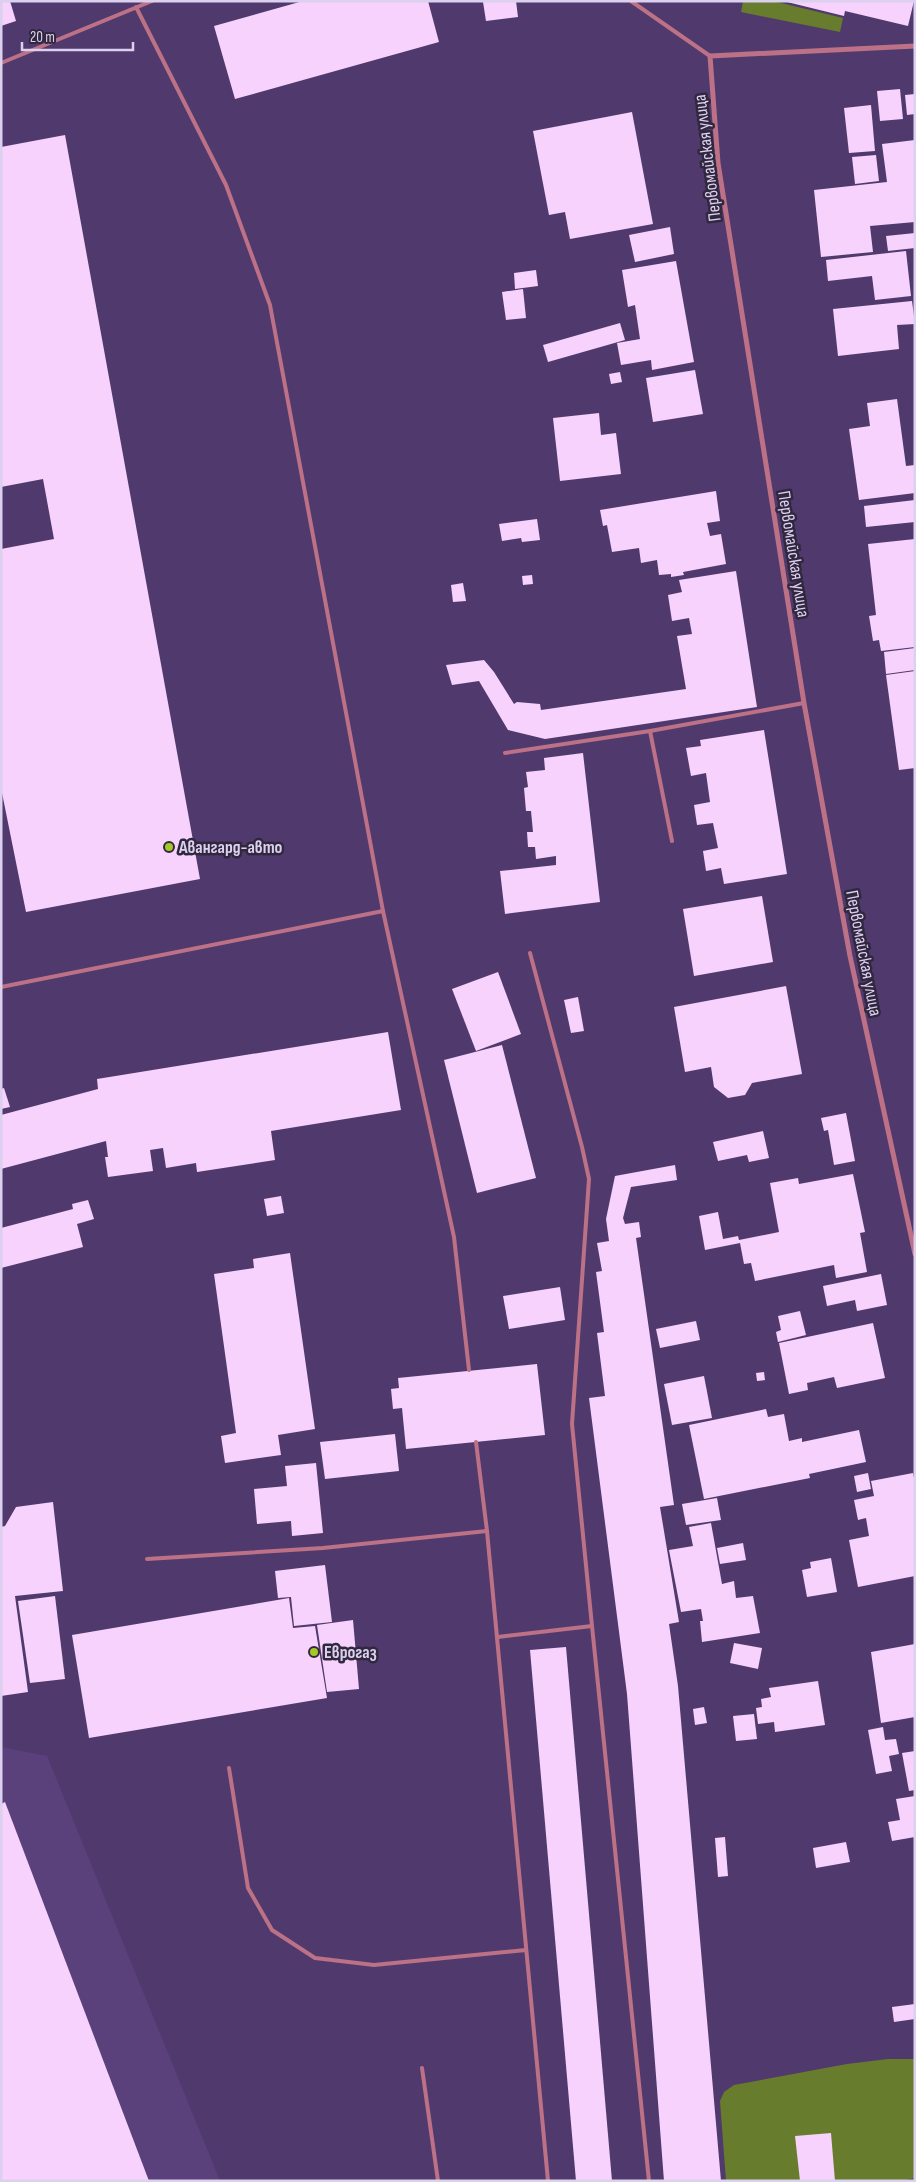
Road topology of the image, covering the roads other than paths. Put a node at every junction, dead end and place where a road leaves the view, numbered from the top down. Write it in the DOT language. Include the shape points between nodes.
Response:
graph roads {
  1 [pos="152,1"];
  2 [pos="631,1"];
  3 [pos="136,6"];
  4 [pos="915,46"];
  5 [pos="710,56"];
  6 [pos="1,63"];
  7 [pos="804,703"];
  8 [pos="650,732"];
  9 [pos="505,753"];
  10 [pos="672,841"];
  11 [pos="383,911"];
  12 [pos="530,953"];
  13 [pos="1,986"];
  14 [pos="915,1254"];
  15 [pos="469,1370"];
  16 [pos="476,1442"];
  17 [pos="487,1531"];
  18 [pos="147,1559"];
  19 [pos="592,1626"];
  20 [pos="498,1637"];
  21 [pos="229,1768"];
  22 [pos="526,1950"];
  23 [pos="422,2068"];
  24 [pos="438,2181"];
  25 [pos="548,2181"];
  26 [pos="649,2181"];
  1 -- 3 [label="lane"];
  2 -- 5 [label="lane"];
  3 -- 6 [label="lane"];
  3 -- 11 [label="lane" via="226,185 270,305"];
  4 -- 5 [label="street"];
  5 -- 7 [label="street, Первомайская улица" via="718,163"];
  7 -- 8 [label="lane"];
  7 -- 14 [label="street, Первомайская улица" via="850,956"];
  8 -- 9 [label="lane"];
  8 -- 10 [label="lane"];
  11 -- 13 [label="lane"];
  11 -- 15 [label="lane" via="454,1237"];
  12 -- 19 [label="lane" via="589,1179 572,1424"];
  16 -- 17 [label="lane"];
  17 -- 18 [label="lane" via="323,1548"];
  17 -- 20 [label="lane"];
  19 -- 20 [label="lane"];
  19 -- 26 [label="lane"];
  20 -- 22 [label="lane"];
  21 -- 22 [label="lane" via="248,1888 272,1930 315,1958 374,1965"];
  22 -- 25 [label="lane"];
  23 -- 24 [label="lane"];
}
